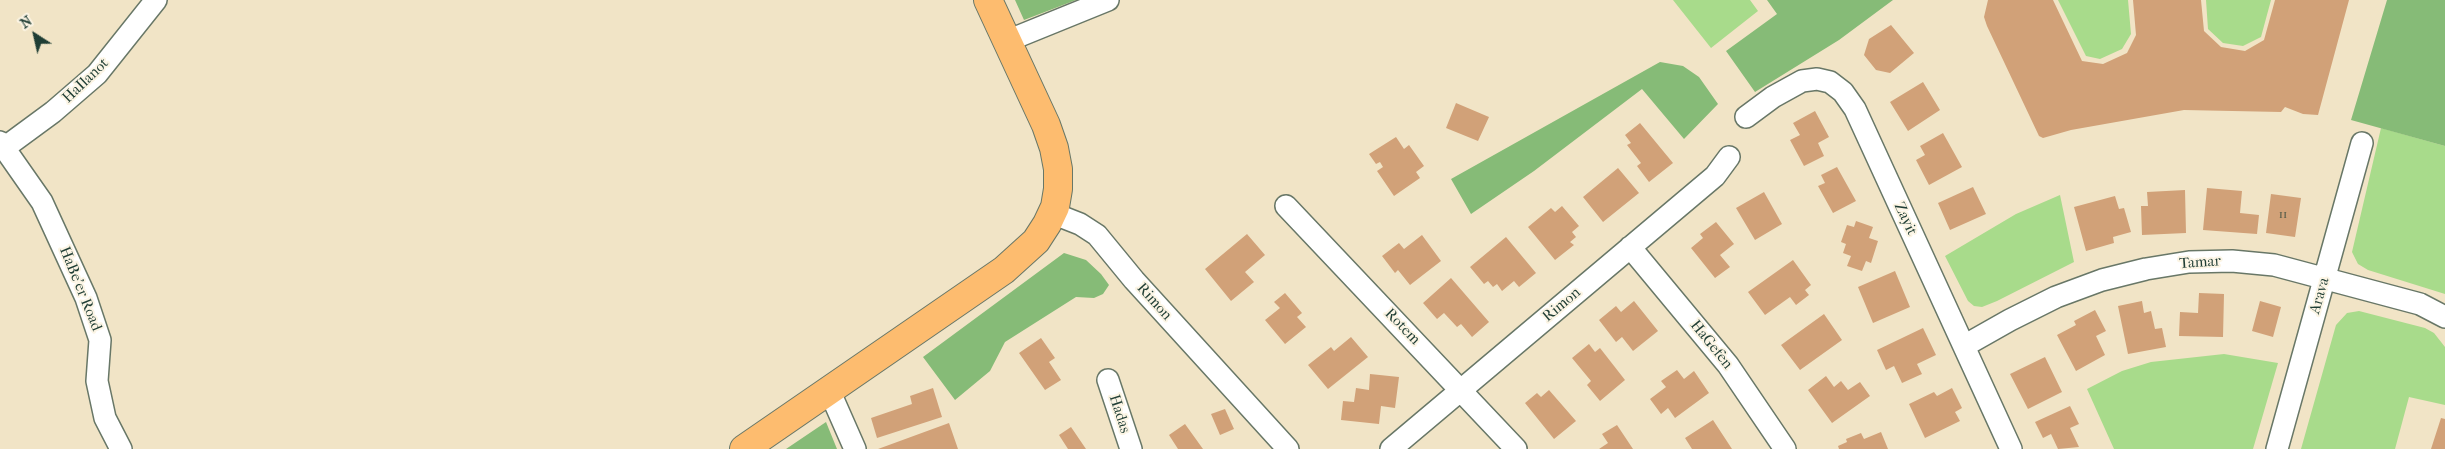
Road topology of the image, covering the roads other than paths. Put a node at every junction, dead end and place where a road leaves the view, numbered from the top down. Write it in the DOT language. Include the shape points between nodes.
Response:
graph roads {
  1 [pos="156,0"];
  2 [pos="988,0"];
  3 [pos="1108,0"];
  4 [pos="1007,41"];
  5 [pos="1746,117"];
  6 [pos="2362,143"];
  7 [pos="2,145"];
  8 [pos="1729,157"];
  9 [pos="1286,206"];
  10 [pos="1052,213"];
  11 [pos="1630,247"];
  12 [pos="2325,278"];
  13 [pos="2445,317"];
  14 [pos="1964,346"];
  15 [pos="1108,380"];
  16 [pos="829,390"];
  17 [pos="1461,390"];
  18 [pos="121,449"];
  19 [pos="744,449"];
  20 [pos="855,449"];
  21 [pos="1131,449"];
  22 [pos="1288,449"];
  23 [pos="1391,449"];
  24 [pos="1516,449"];
  25 [pos="1785,449"];
  26 [pos="2012,449"];
  27 [pos="2277,449"];
  1 -- 7 [label="street, HaIlanot" via="97,74 53,112"];
  2 -- 4 [label="main road"];
  3 -- 4 [label="street"];
  4 -- 10 [label="main road" via="1054,148 1058,189"];
  5 -- 14 [label="street, Zayit" via="1773,96 1802,82 1816,79 1830,82 1843,92 1855,109"];
  6 -- 12 [label="street, Arava"];
  7 -- 18 [label="street, HaBe'er Road" via="42,202 86,298 100,340 97,381 105,418"];
  8 -- 11 [label="street, Rimon" via="1715,176"];
  9 -- 17 [label="street, Rotem"];
  10 -- 16 [label="main road" via="1036,240 1004,270"];
  10 -- 22 [label="street, Rimon" via="1080,224 1097,236"];
  11 -- 17 [label="street, Rimon"];
  11 -- 25 [label="street, HaGefen" via="1728,366"];
  12 -- 13 [label="street, Tamar" via="2420,304"];
  12 -- 14 [label="street, Tamar" via="2274,265 2232,261 2190,262 2146,269 2102,280 2056,297"];
  12 -- 27 [label="street, Arava"];
  14 -- 26 [label="street, Zayit"];
  15 -- 21 [label="street, Hadas"];
  16 -- 19 [label="main road"];
  16 -- 20 [label="street"];
  17 -- 23 [label="street, Rimon"];
  17 -- 24 [label="street, Rotem"];
}
